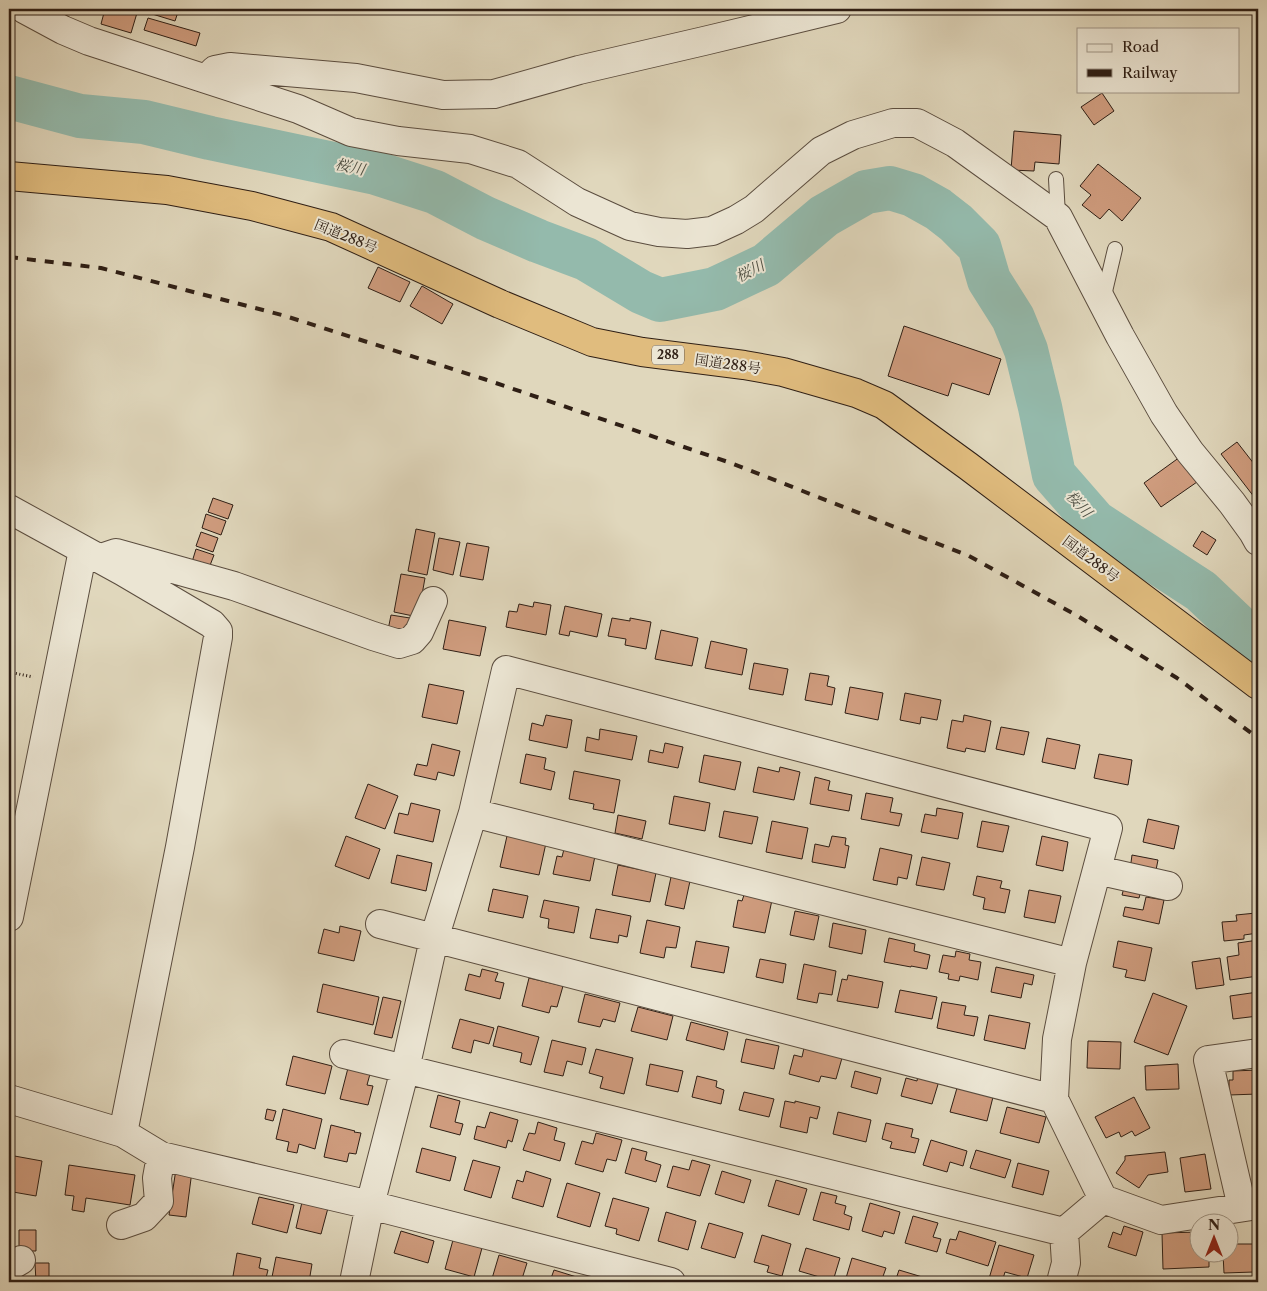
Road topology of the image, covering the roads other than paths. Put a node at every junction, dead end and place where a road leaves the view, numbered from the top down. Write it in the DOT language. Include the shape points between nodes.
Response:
graph roads {
  1 [pos="24,9"];
  2 [pos="838,9"];
  3 [pos="207,78"];
  4 [pos="9,176"];
  5 [pos="1056,179"];
  6 [pos="1058,217"];
  7 [pos="1115,249"];
  8 [pos="1103,303"];
  9 [pos="9,509"];
  10 [pos="1258,541"];
  11 [pos="91,555"];
  12 [pos="433,601"];
  13 [pos="1258,685"];
  14 [pos="473,813"];
  15 [pos="1097,870"];
  16 [pos="1168,886"];
  17 [pos="9,917"];
  18 [pos="380,924"];
  19 [pos="434,939"];
  20 [pos="1072,963"];
  21 [pos="1258,1053"];
  22 [pos="344,1054"];
  23 [pos="405,1069"];
  24 [pos="9,1099"];
  25 [pos="1054,1099"];
  26 [pos="123,1133"];
  27 [pos="161,1156"];
  28 [pos="1103,1198"];
  29 [pos="370,1205"];
  30 [pos="1250,1206"];
  31 [pos="121,1225"];
  32 [pos="1064,1232"];
  33 [pos="354,1282"];
  34 [pos="671,1282"];
  35 [pos="1060,1282"];
  1 -- 3 [label="street" via="89,41"];
  2 -- 3 [label="street" via="579,70 494,94 443,95 356,78 230,67 215,70"];
  3 -- 6 [label="street" via="298,109 352,132 470,149 518,164 577,202 630,226 659,232 687,234 712,231 736,220 754,210 821,151 853,135 893,123 918,124 955,143"];
  4 -- 13 [label="highway, 国道288号 / 288" via="167,190 252,206 331,227 592,342 782,372 856,393 884,405 968,466"];
  5 -- 6 [label="lane"];
  6 -- 8 [label="street"];
  7 -- 8 [label="lane"];
  8 -- 10 [label="street" via="1164,414"];
  9 -- 11 [label="street"];
  11 -- 12 [label="street" via="116,553 234,586 398,644 412,640 419,632"];
  11 -- 17 [label="street"];
  11 -- 26 [label="street" via="212,624 218,631 180,847"];
  14 -- 15 [label="street" via="506,670 1108,828"];
  14 -- 19 [label="street"];
  14 -- 20 [label="street"];
  15 -- 16 [label="street"];
  15 -- 20 [label="street"];
  18 -- 19 [label="street"];
  19 -- 23 [label="street"];
  19 -- 25 [label="street"];
  20 -- 25 [label="street" via="1057,1039"];
  21 -- 30 [label="street" via="1208,1060"];
  22 -- 23 [label="street"];
  23 -- 29 [label="street"];
  23 -- 32 [label="street"];
  24 -- 26 [label="street"];
  25 -- 28 [label="street"];
  26 -- 27 [label="street"];
  27 -- 29 [label="street"];
  27 -- 31 [label="street" via="157,1178 159,1201 144,1217"];
  28 -- 30 [label="street" via="1161,1220"];
  28 -- 32 [label="street"];
  29 -- 33 [label="street"];
  29 -- 34 [label="street"];
  32 -- 35 [label="street" via="1066,1263"];
}
